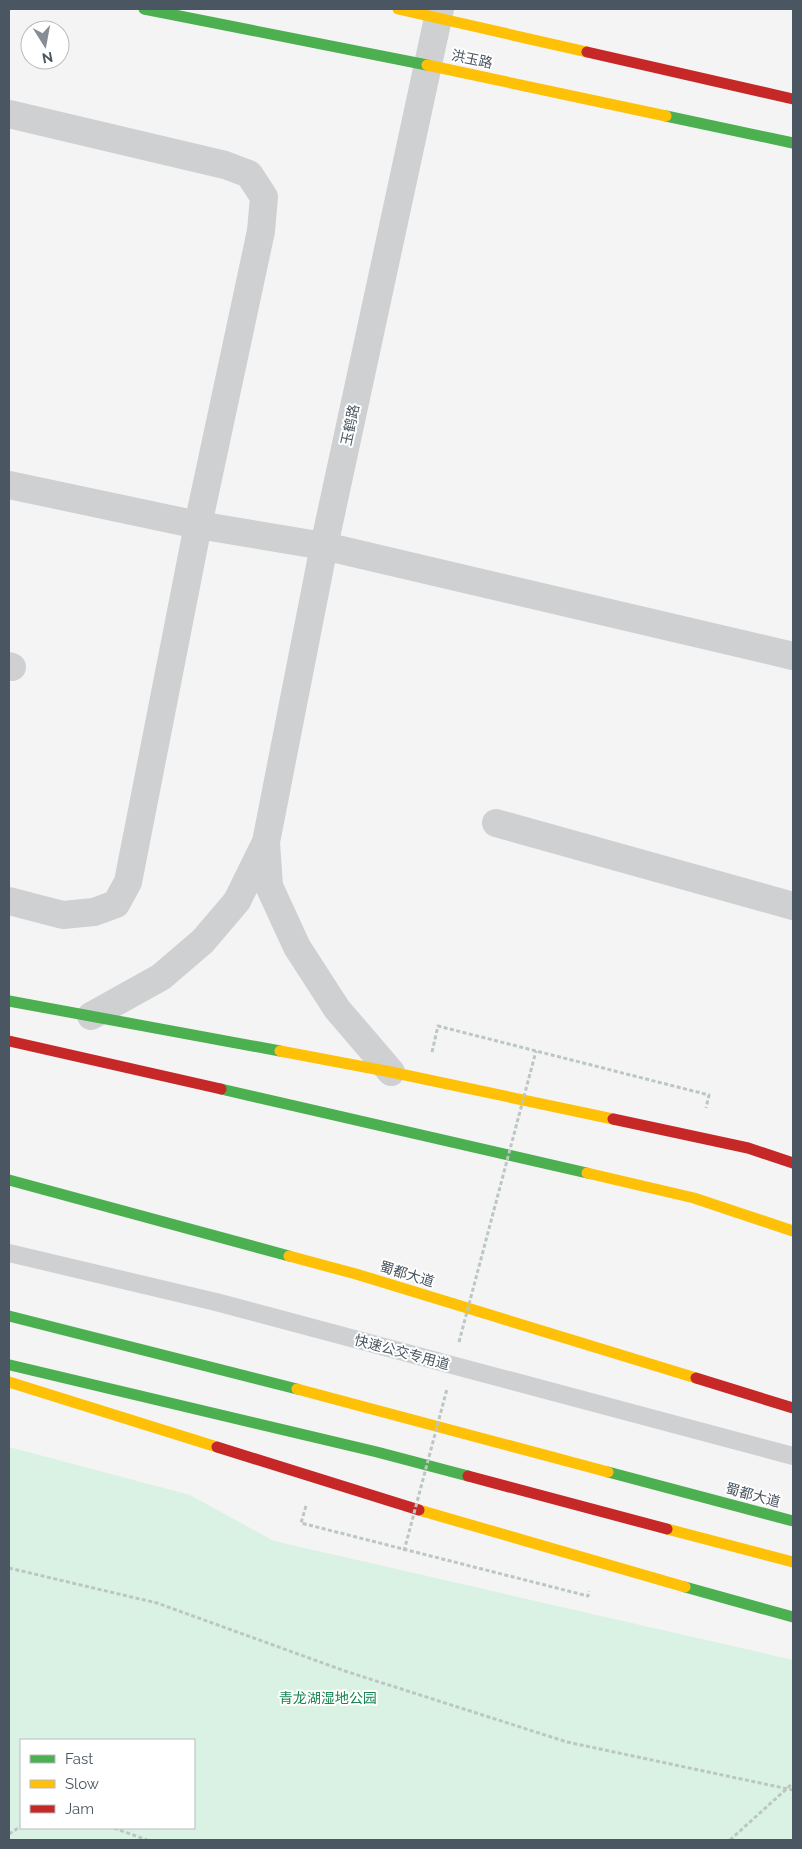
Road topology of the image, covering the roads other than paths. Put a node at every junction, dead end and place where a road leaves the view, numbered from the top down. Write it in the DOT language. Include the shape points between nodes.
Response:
graph roads {
  1 [pos="144,9"];
  2 [pos="398,9"];
  3 [pos="439,13"];
  4 [pos="429,65"];
  5 [pos="793,99"];
  6 [pos="9,114"];
  7 [pos="793,144"];
  8 [pos="9,486"];
  9 [pos="198,525"];
  10 [pos="324,546"];
  11 [pos="793,656"];
  12 [pos="496,823"];
  13 [pos="266,842"];
  14 [pos="9,901"];
  15 [pos="793,906"];
  16 [pos="9,1001"];
  17 [pos="91,1016"];
  18 [pos="9,1041"];
  19 [pos="391,1072"];
  20 [pos="793,1163"];
  21 [pos="9,1180"];
  22 [pos="793,1232"];
  23 [pos="9,1253"];
  24 [pos="9,1316"];
  25 [pos="9,1365"];
  26 [pos="9,1382"];
  27 [pos="793,1408"];
  28 [pos="793,1456"];
  29 [pos="793,1521"];
  30 [pos="793,1562"];
  31 [pos="793,1617"];
  1 -- 4 [label="main road, 洪玉路"];
  2 -- 3 [label="main road"];
  3 -- 4 [label="street, 玉鹤路"];
  3 -- 5 [label="main road"];
  4 -- 7 [label="main road, 洪玉路"];
  4 -- 10 [label="street, 玉鹤路"];
  6 -- 9 [label="street" via="225,164 249,174 264,197 261,231"];
  8 -- 9 [label="street"];
  9 -- 10 [label="street"];
  9 -- 14 [label="street" via="128,882 116,904 94,912 63,915"];
  10 -- 11 [label="street"];
  10 -- 13 [label="street, 玉鹤路"];
  12 -- 15 [label="street"];
  13 -- 17 [label="street" via="237,901 203,941 162,977"];
  13 -- 19 [label="street" via="269,886 296,946 338,1009"];
  16 -- 17 [label="main road"];
  17 -- 19 [label="main road"];
  18 -- 22 [label="main road" via="694,1198"];
  19 -- 20 [label="main road" via="748,1148"];
  21 -- 27 [label="main road, 蜀都大道" via="356,1274"];
  23 -- 28 [label="lane, 快速公交专用道, bridge" via="216,1302"];
  24 -- 29 [label="main road, 蜀都大道"];
  25 -- 30 [label="main road" via="377,1452"];
  26 -- 31 [label="main road" via="470,1526"];
}
